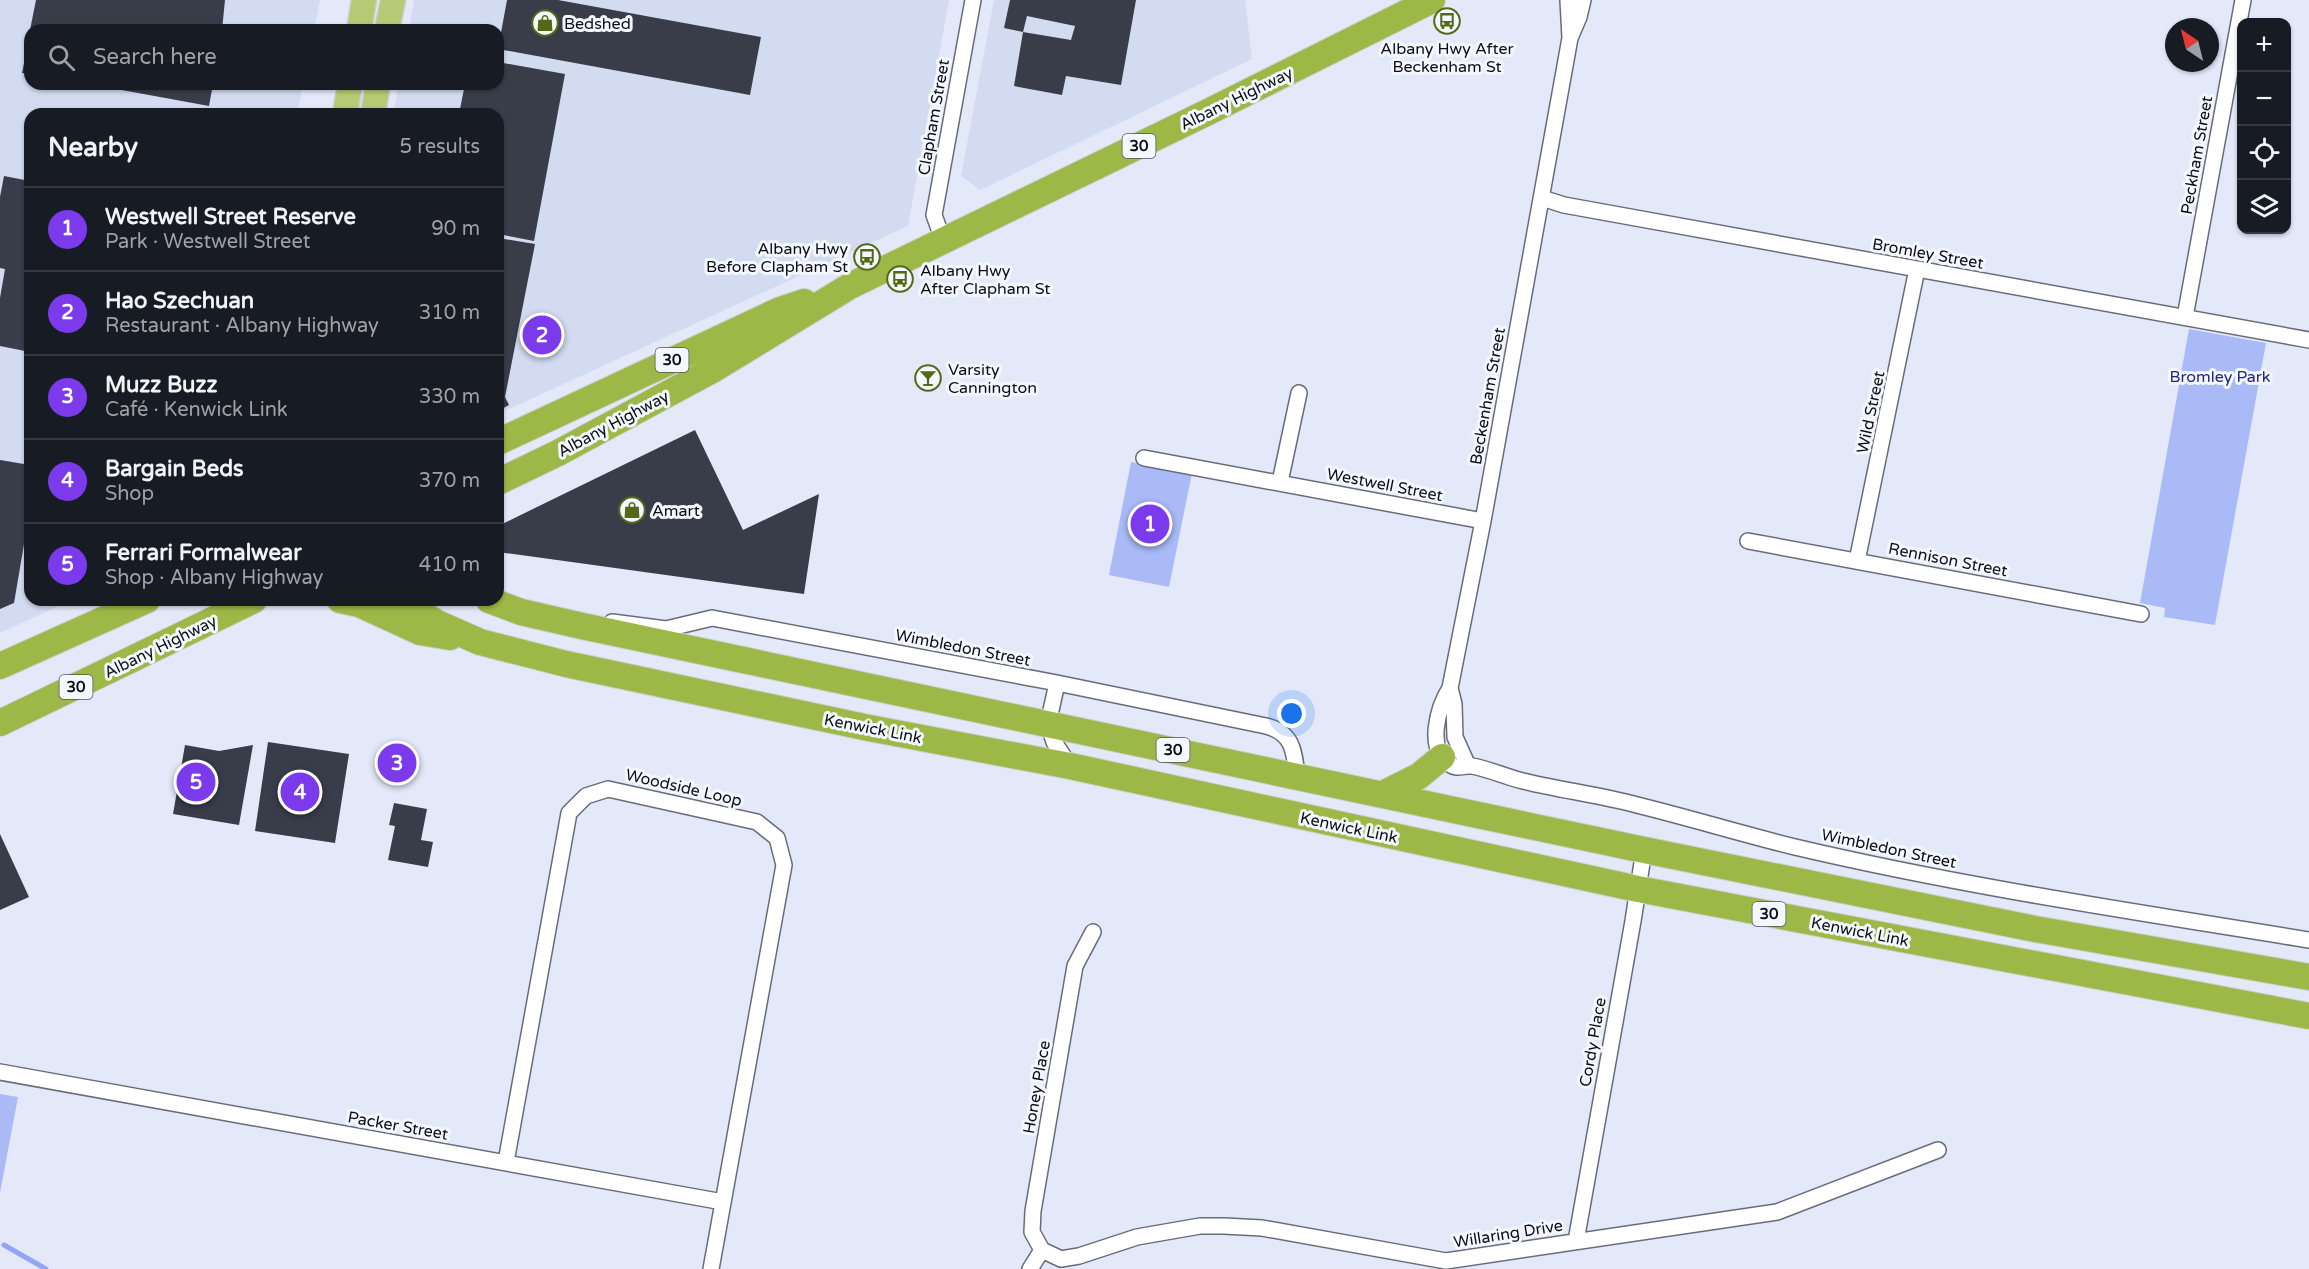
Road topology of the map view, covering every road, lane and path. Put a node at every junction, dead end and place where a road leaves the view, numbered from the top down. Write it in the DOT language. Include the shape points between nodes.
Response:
graph roads {
  1 [pos="364,0"];
  2 [pos="393,0"];
  3 [pos="973,0"];
  4 [pos="1568,0"];
  5 [pos="1582,0"];
  6 [pos="2243,0"];
  7 [pos="1434,1"];
  8 [pos="360,24"];
  9 [pos="388,24"];
  10 [pos="1569,38"];
  11 [pos="349,90"];
  12 [pos="377,90"];
  13 [pos="346,108"];
  14 [pos="373,108"];
  15 [pos="1542,198"];
  16 [pos="943,240"];
  17 [pos="1917,269"];
  18 [pos="850,286"];
  19 [pos="2185,317"];
  20 [pos="2309,340"];
  21 [pos="1299,393"];
  22 [pos="504,439"];
  23 [pos="1144,458"];
  24 [pos="504,479"];
  25 [pos="1280,482"];
  26 [pos="1483,521"];
  27 [pos="1748,541"];
  28 [pos="1857,561"];
  29 [pos="134,606"];
  30 [pos="242,606"];
  31 [pos="363,606"];
  32 [pos="410,606"];
  33 [pos="504,606"];
  34 [pos="2141,614"];
  35 [pos="589,627"];
  36 [pos="480,642"];
  37 [pos="0,666"];
  38 [pos="1057,683"];
  39 [pos="1450,688"];
  40 [pos="0,723"];
  41 [pos="1048,724"];
  42 [pos="1442,757"];
  43 [pos="1070,766"];
  44 [pos="1468,766"];
  45 [pos="1297,775"];
  46 [pos="1383,794"];
  47 [pos="1644,849"];
  48 [pos="1638,889"];
  49 [pos="1093,932"];
  50 [pos="2309,940"];
  51 [pos="2309,977"];
  52 [pos="2309,1016"];
  53 [pos="0,1072"];
  54 [pos="1938,1150"];
  55 [pos="506,1162"];
  56 [pos="723,1202"];
  57 [pos="1576,1241"];
  58 [pos="1042,1250"];
  59 [pos="1427,1263"];
  60 [pos="711,1269"];
  61 [pos="1030,1269"];
  1 -- 8 [label="main road"];
  2 -- 9 [label="main road"];
  3 -- 16 [label="street, Clapham Street" via="934,215"];
  4 -- 10 [label="street, Beckenham Street"];
  5 -- 10 [label="street, Beckenham Street"];
  6 -- 19 [label="street, Peckham Street"];
  7 -- 16 [label="highway, Albany Highway / 30"];
  10 -- 15 [label="street, Beckenham Street"];
  11 -- 13 [label="main road"];
  12 -- 14 [label="main road"];
  15 -- 17 [label="street, Bromley Street"];
  15 -- 26 [label="street, Beckenham Street"];
  16 -- 18 [label="highway, Albany Highway / 30"];
  17 -- 19 [label="street, Bromley Street"];
  17 -- 28 [label="street, Wild Street"];
  18 -- 22 [label="highway, Albany Highway / 30" via="780,310"];
  18 -- 24 [label="highway, Albany Highway / 30" via="714,369"];
  19 -- 20 [label="street, Bromley Street"];
  21 -- 25 [label="street"];
  23 -- 25 [label="street, Westwell Street"];
  25 -- 26 [label="street, Westwell Street"];
  26 -- 39 [label="street, Beckenham Street"];
  27 -- 28 [label="street, Rennison Street"];
  28 -- 34 [label="street, Rennison Street"];
  29 -- 37 [label="highway"];
  30 -- 40 [label="highway, Albany Highway / 30"];
  31 -- 36 [label="highway" via="420,632"];
  32 -- 36 [label="highway, Kenwick Link / 30"];
  33 -- 35 [label="highway, 30"];
  35 -- 38 [label="street, Wimbledon Street" via="616,621 666,629 712,618"];
  35 -- 41 [label="highway, 30"];
  36 -- 43 [label="highway, Kenwick Link / 30" via="723,697"];
  38 -- 41 [label="street"];
  38 -- 45 [label="street, Wimbledon Street" via="1274,728 1289,739"];
  39 -- 42 [label="street, Beckenham Street" via="1436,731"];
  39 -- 44 [label="street" via="1455,737"];
  41 -- 43 [label="street" via="1054,742"];
  41 -- 45 [label="highway, 30"];
  42 -- 44 [label="street, Wimbledon Street" via="1454,767"];
  42 -- 46 [label="highway" via="1419,776"];
  43 -- 48 [label="highway, Kenwick Link / 30"];
  44 -- 50 [label="street, Wimbledon Street" via="1525,782 1636,804 1796,847 1926,874"];
  45 -- 46 [label="highway, 30"];
  46 -- 47 [label="highway, 30"];
  47 -- 48 [label="street, Cordy Place"];
  47 -- 51 [label="highway, 30" via="2035,929"];
  48 -- 52 [label="highway, Kenwick Link / 30"];
  48 -- 57 [label="street, Cordy Place"];
  49 -- 58 [label="street, Honey Place" via="1075,966 1033,1211 1032,1232"];
  53 -- 55 [label="street, Packer Street"];
  54 -- 57 [label="street, Willaring Drive" via="1777,1212"];
  55 -- 56 [label="street, Packer Street"];
  55 -- 56 [label="street, Woodside Loop" via="568,813 586,796 608,789 757,822 777,838 784,865"];
  56 -- 60 [label="street"];
  57 -- 59 [label="street, Willaring Drive"];
  58 -- 59 [label="street, Willaring Drive" via="1060,1259 1147,1235 1224,1226 1262,1228"];
  58 -- 61 [label="street"];
}
